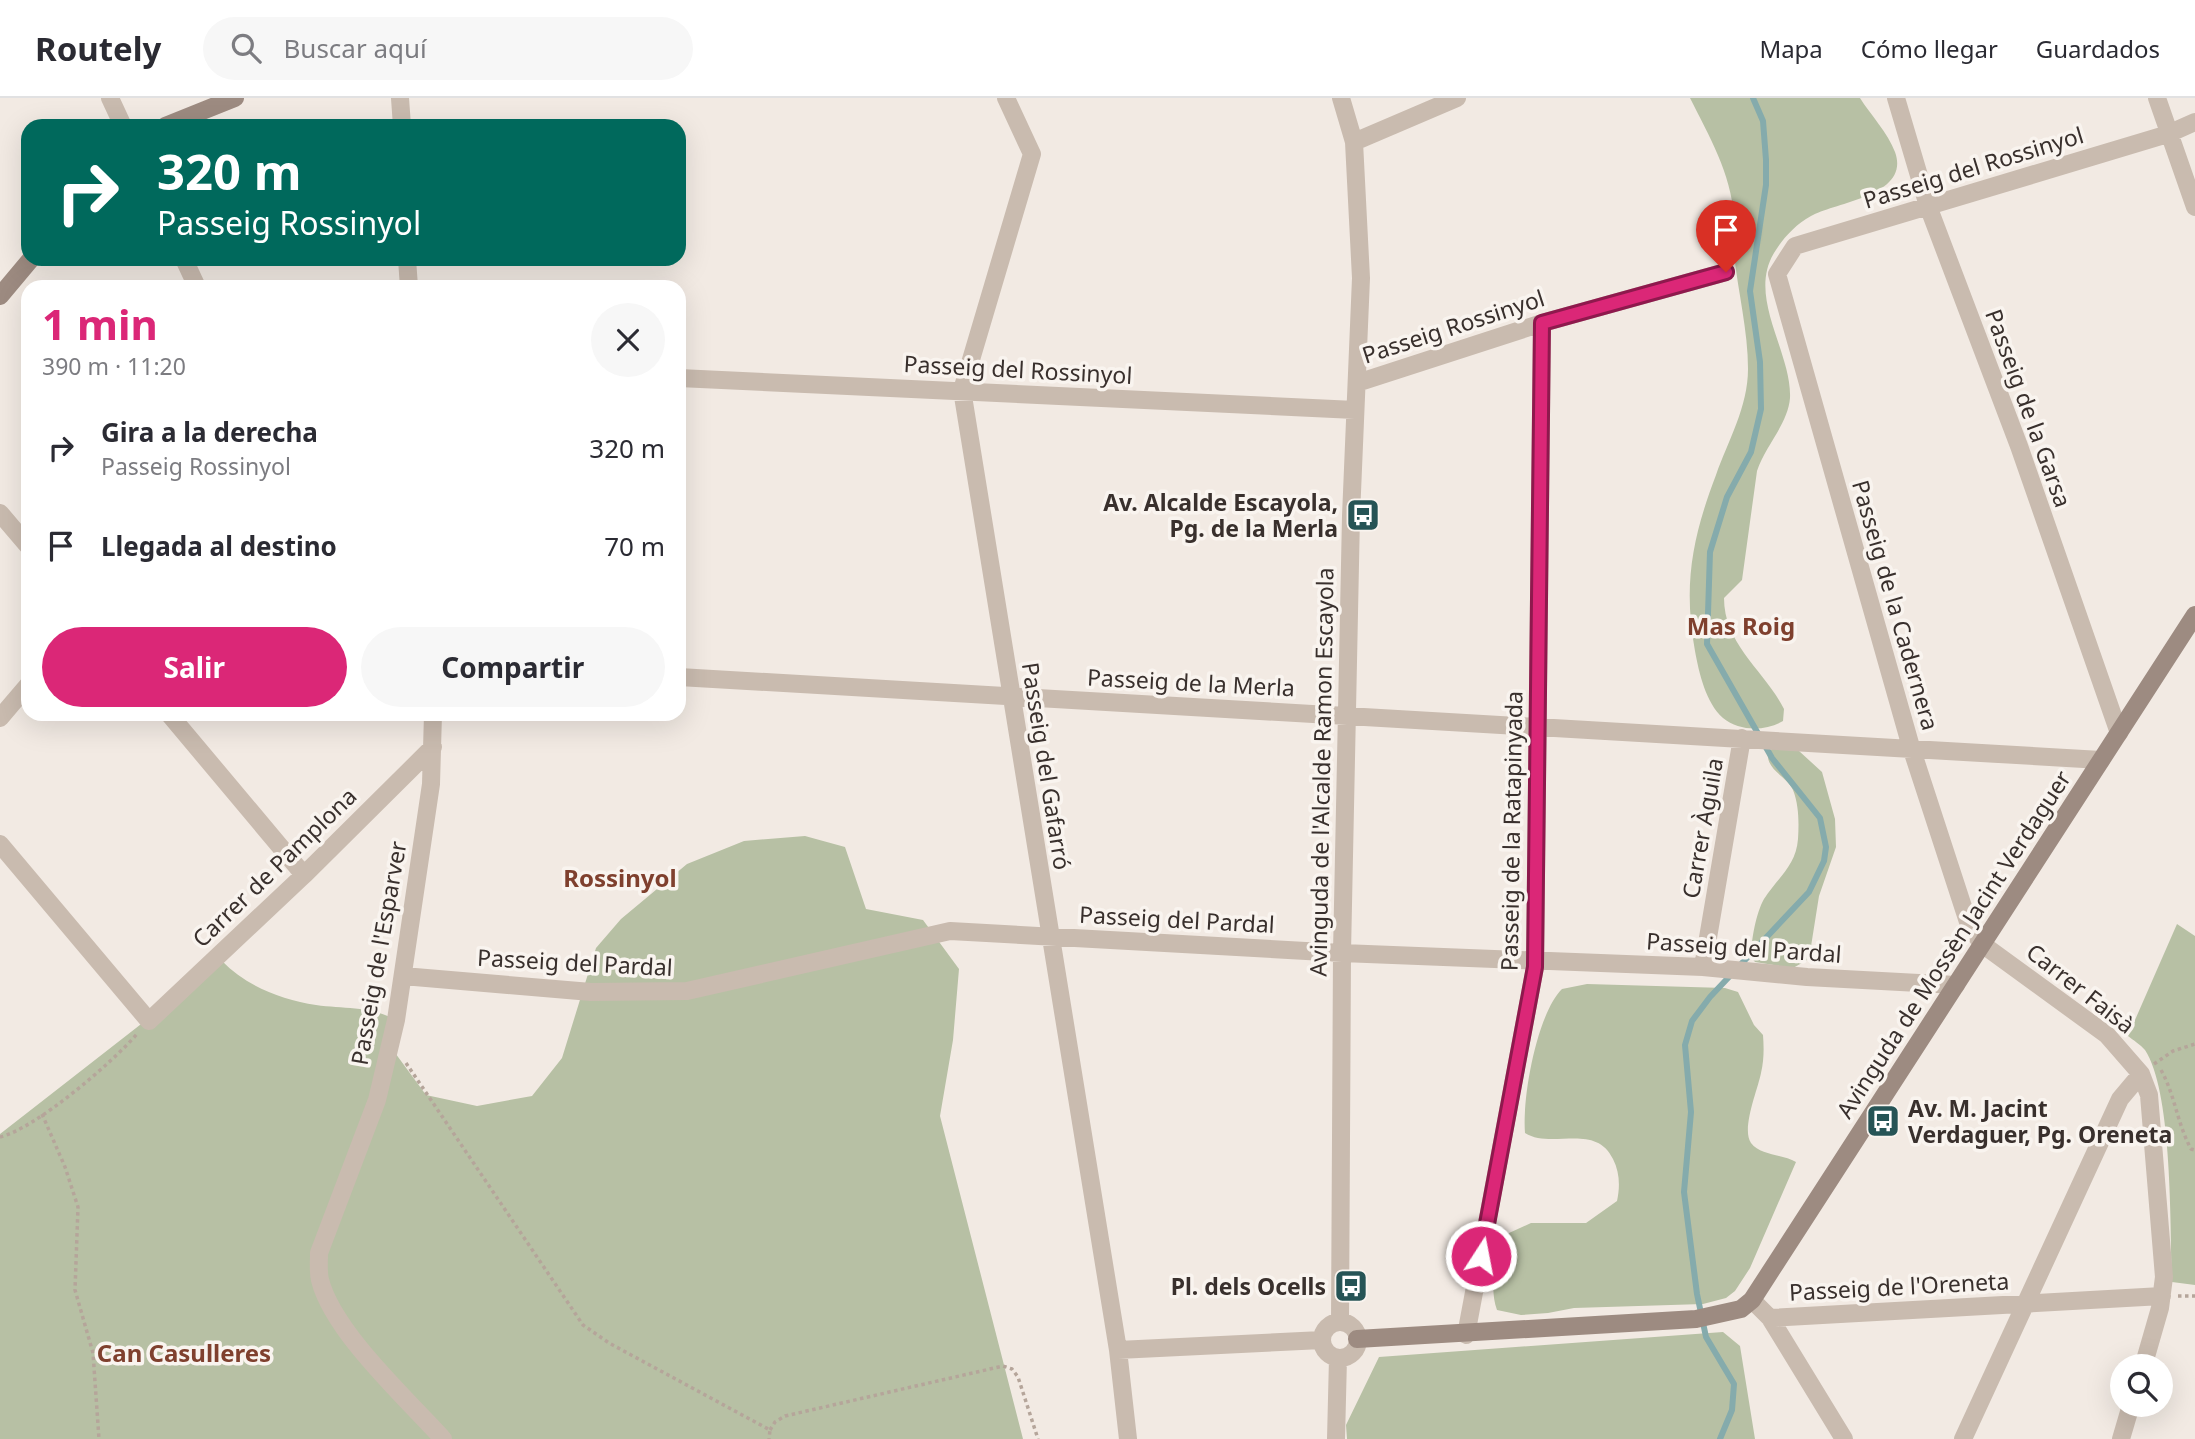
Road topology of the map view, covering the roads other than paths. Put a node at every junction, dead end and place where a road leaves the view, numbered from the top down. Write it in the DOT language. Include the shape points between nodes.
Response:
graph roads {
  1 [pos="110,98"];
  2 [pos="234,98"];
  3 [pos="400,98"];
  4 [pos="1006,98"];
  5 [pos="1342,98"];
  6 [pos="1457,98"];
  7 [pos="1896,98"];
  8 [pos="2157,98"];
  9 [pos="120,119"];
  10 [pos="182,119"];
  11 [pos="402,119"];
  12 [pos="2195,122"];
  13 [pos="2168,134"];
  14 [pos="1354,142"];
  15 [pos="1928,206"];
  16 [pos="2195,207"];
  17 [pos="24,266"];
  18 [pos="1726,272"];
  19 [pos="1777,274"];
  20 [pos="0,296"];
  21 [pos="1542,323"];
  22 [pos="686,379"];
  23 [pos="1357,383"];
  24 [pos="962,390"];
  25 [pos="1355,410"];
  26 [pos="0,513"];
  27 [pos="21,538"];
  28 [pos="2195,615"];
  29 [pos="686,677"];
  30 [pos="21,693"];
  31 [pos="1010,697"];
  32 [pos="1348,715"];
  33 [pos="0,718"];
  34 [pos="175,721"];
  35 [pos="432,721"];
  36 [pos="1538,726"];
  37 [pos="2119,733"];
  38 [pos="1742,738"];
  39 [pos="433,747"];
  40 [pos="1911,747"];
  41 [pos="2101,760"];
  42 [pos="0,844"];
  43 [pos="304,875"];
  44 [pos="1049,936"];
  45 [pos="1982,944"];
  46 [pos="1342,953"];
  47 [pos="1535,961"];
  48 [pos="1703,967"];
  49 [pos="403,976"];
  50 [pos="1956,985"];
  51 [pos="2141,1074"];
  52 [pos="2162,1296"];
  53 [pos="1752,1300"];
  54 [pos="2025,1303"];
  55 [pos="1770,1318"];
  56 [pos="1339,1322"];
  57 [pos="1466,1335"];
  58 [pos="1357,1339"];
  59 [pos="1322,1340"];
  60 [pos="1118,1350"];
  61 [pos="2146,1354"];
  62 [pos="1338,1358"];
  63 [pos="2127,1417"];
  64 [pos="443,1439"];
  65 [pos="1128,1439"];
  66 [pos="1336,1439"];
  67 [pos="1844,1439"];
  68 [pos="1963,1439"];
  69 [pos="2121,1439"];
  1 -- 9 [label="street"];
  2 -- 10 [label="street"];
  3 -- 11 [label="street"];
  4 -- 24 [label="street" via="1031,155"];
  5 -- 14 [label="street, Avinguda de l'Alcalde Ramon Escayola"];
  6 -- 14 [label="street"];
  7 -- 15 [label="street, Passeig de la Garsa"];
  8 -- 13 [label="street"];
  12 -- 13 [label="street, Passeig del Rossinyol"];
  13 -- 15 [label="street, Passeig del Rossinyol"];
  13 -- 16 [label="street"];
  14 -- 23 [label="street, Avinguda de l'Alcalde Ramon Escayola" via="1361,278"];
  15 -- 19 [label="street, Passeig del Rossinyol" via="1795,246"];
  15 -- 37 [label="street, Passeig de la Garsa" via="2019,446"];
  17 -- 20 [label="street"];
  18 -- 21 [label="street, Passeig Rossinyol"];
  19 -- 40 [label="street, Passeig de la Cadernera"];
  21 -- 23 [label="street, Passeig Rossinyol"];
  21 -- 36 [label="street, Passeig de la Ratapinyada"];
  22 -- 24 [label="street, Passeig del Rossinyol"];
  23 -- 25 [label="street, Avinguda de l'Alcalde Ramon Escayola"];
  24 -- 25 [label="street, Passeig del Rossinyol"];
  24 -- 31 [label="street, Passeig del Gafarró"];
  25 -- 32 [label="street, Avinguda de l'Alcalde Ramon Escayola"];
  26 -- 27 [label="street"];
  28 -- 37 [label="street, Avinguda de Mossèn Jacint Verdaguer"];
  29 -- 31 [label="street, Passeig de la Merla"];
  30 -- 33 [label="street"];
  31 -- 32 [label="street, Passeig de la Merla"];
  31 -- 44 [label="street, Passeig del Gafarró"];
  32 -- 36 [label="street, Passeig de la Merla"];
  32 -- 46 [label="street, Avinguda de l'Alcalde Ramon Escayola"];
  34 -- 43 [label="street"];
  35 -- 39 [label="street, Passeig de l'Esparver"];
  36 -- 38 [label="street, Passeig de la Merla"];
  36 -- 47 [label="street, Passeig de la Ratapinyada"];
  37 -- 41 [label="street, Avinguda de Mossèn Jacint Verdaguer"];
  38 -- 40 [label="street, Passeig de la Merla"];
  38 -- 48 [label="street, Carrer Àguila"];
  39 -- 43 [label="street, Carrer de Pamplona"];
  39 -- 49 [label="street, Passeig de l'Esparver"];
  40 -- 41 [label="street, Passeig de la Merla"];
  40 -- 45 [label="street, Passeig de la Cadernera" via="1969,925"];
  41 -- 45 [label="street, Avinguda de Mossèn Jacint Verdaguer"];
  42 -- 43 [label="street, Carrer de Pamplona" via="149,1021"];
  44 -- 46 [label="street, Passeig del Pardal"];
  44 -- 49 [label="street, Passeig del Pardal" via="950,931 687,991 591,992"];
  44 -- 60 [label="street, Passeig del Gafarró"];
  45 -- 50 [label="street, Avinguda de Mossèn Jacint Verdaguer"];
  45 -- 51 [label="street, Carrer Faisà" via="2108,1035"];
  46 -- 47 [label="street, Passeig del Pardal"];
  46 -- 56 [label="street, Avinguda de l'Alcalde Ramon Escayola"];
  47 -- 48 [label="street, Passeig del Pardal"];
  47 -- 57 [label="street, Passeig de la Ratapinyada"];
  48 -- 50 [label="street, Passeig del Pardal"];
  49 -- 64 [label="street, Passeig de l'Esparver" via="377,1100 319,1253 320,1279 331,1308 365,1353"];
  50 -- 53 [label="street, Avinguda de Mossèn Jacint Verdaguer"];
  51 -- 52 [label="street, Carrer Faisà" via="2151,1115"];
  51 -- 54 [label="street" via="2120,1099"];
  52 -- 54 [label="street, Passeig de l'Oreneta"];
  52 -- 61 [label="street, Carrer Faisà"];
  53 -- 55 [label="street, Passeig de l'Oreneta"];
  53 -- 57 [label="street" via="1741,1309 1704,1318"];
  54 -- 55 [label="street, Passeig de l'Oreneta"];
  54 -- 68 [label="street"];
  55 -- 67 [label="street"];
  56 -- 58 [label="street" via="1352,1327"];
  56 -- 59 [label="street" via="1327,1328"];
  57 -- 58 [label="street"];
  58 -- 62 [label="street" via="1352,1353"];
  59 -- 60 [label="street"];
  59 -- 62 [label="street" via="1325,1350"];
  60 -- 65 [label="street, Passeig del Gafarró"];
  62 -- 66 [label="street"];
  63 -- 69 [label="street"];
}
